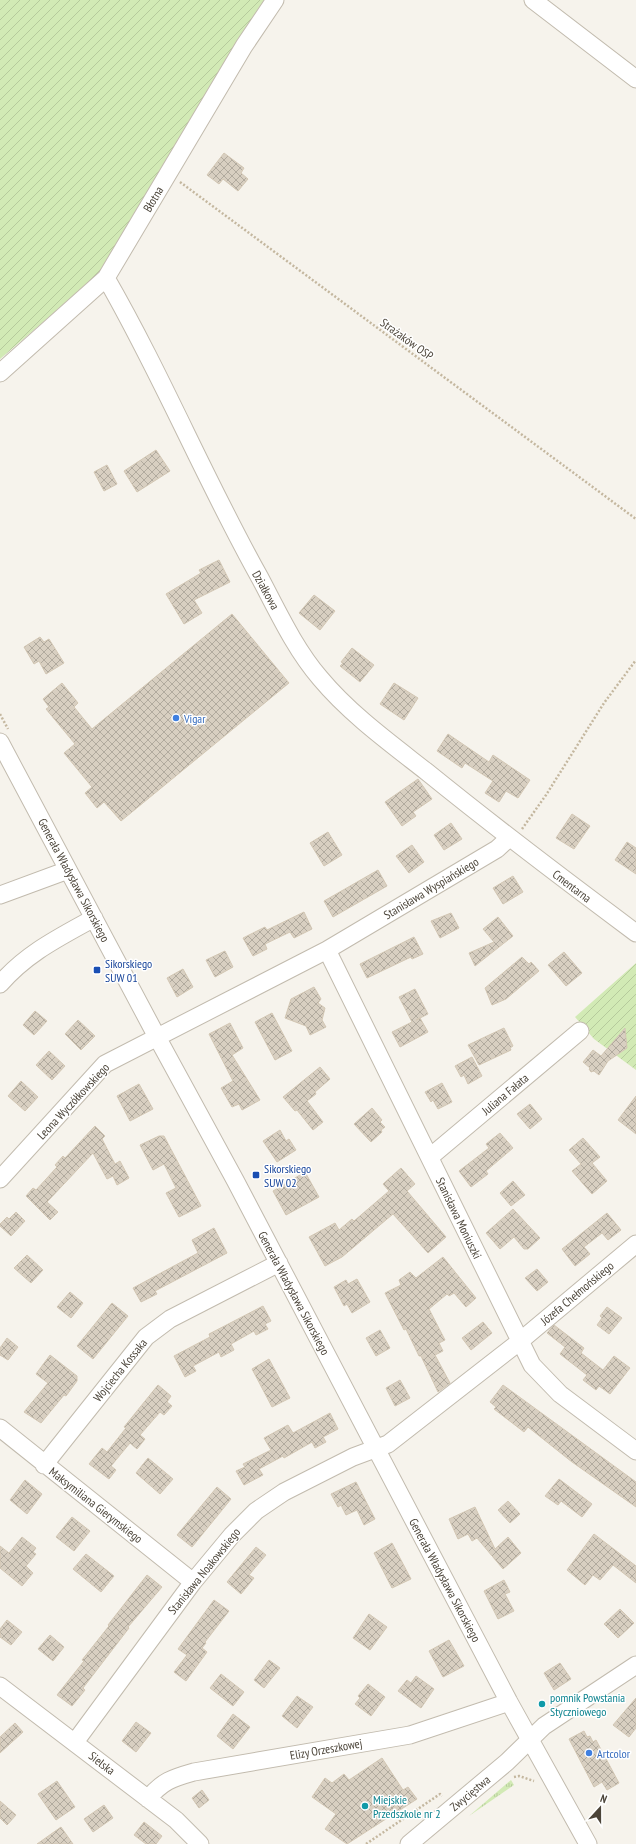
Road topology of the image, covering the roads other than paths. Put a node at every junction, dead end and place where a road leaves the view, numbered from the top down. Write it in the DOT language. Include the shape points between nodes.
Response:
graph roads {
  1 [pos="275,0"];
  2 [pos="533,0"];
  3 [pos="636,79"];
  4 [pos="106,278"];
  5 [pos="0,373"];
  6 [pos="0,742"];
  7 [pos="509,838"];
  8 [pos="68,870"];
  9 [pos="0,895"];
  10 [pos="94,918"];
  11 [pos="636,933"];
  12 [pos="327,950"];
  13 [pos="0,984"];
  14 [pos="580,1031"];
  15 [pos="157,1037"];
  16 [pos="430,1158"];
  17 [pos="0,1179"];
  18 [pos="636,1244"];
  19 [pos="278,1263"];
  20 [pos="519,1342"];
  21 [pos="0,1428"];
  22 [pos="375,1448"];
  23 [pos="636,1451"];
  24 [pos="44,1465"];
  25 [pos="192,1582"];
  26 [pos="636,1664"];
  27 [pos="0,1686"];
  28 [pos="509,1702"];
  29 [pos="530,1740"];
  30 [pos="74,1742"];
  31 [pos="148,1799"];
  32 [pos="200,1844"];
  33 [pos="409,1844"];
  34 [pos="588,1844"];
  1 -- 4 [label="street, Błotna" via="244,46"];
  2 -- 3 [label="street"];
  4 -- 5 [label="street, Błotna"];
  4 -- 7 [label="street, Działkowa" via="135,329 229,522 301,652 315,672 350,709"];
  6 -- 8 [label="street, Generała Władysława Sikorskiego"];
  7 -- 11 [label="street, Cmentarna"];
  7 -- 12 [label="street, Stanisława Wyspiańskiego" via="498,848"];
  8 -- 9 [label="street"];
  8 -- 10 [label="street, Generała Władysława Sikorskiego"];
  10 -- 13 [label="street" via="38,949"];
  10 -- 15 [label="street, Generała Władysława Sikorskiego"];
  12 -- 15 [label="street, Stanisława Wyspiańskiego"];
  12 -- 16 [label="street, Stanisława Moniuszki"];
  14 -- 16 [label="street, Juliana Fałata"];
  15 -- 17 [label="street, Leona Wyczółkowskiego" via="105,1064"];
  15 -- 19 [label="street, Generała Władysława Sikorskiego"];
  16 -- 20 [label="street, Stanisława Moniuszki"];
  18 -- 20 [label="street, Józefa Chełmońskiego"];
  19 -- 22 [label="street, Generała Władysława Sikorskiego"];
  19 -- 24 [label="street, Wojciecha Kossaka" via="170,1320 146,1337"];
  20 -- 22 [label="street, Józefa Chełmońskiego" via="388,1444"];
  20 -- 23 [label="street, Stanisława Moniuszki" via="532,1365 560,1394"];
  21 -- 24 [label="street, Maksymiliana Gierymskiego"];
  22 -- 25 [label="street, Stanisława Noakowskiego" via="284,1492 256,1511"];
  22 -- 28 [label="street, Generała Władysława Sikorskiego"];
  24 -- 25 [label="street, Maksymiliana Gierymskiego"];
  25 -- 30 [label="street, Stanisława Noakowskiego"];
  26 -- 29 [label="street" via="544,1726"];
  27 -- 30 [label="street, Sielska"];
  28 -- 29 [label="street, Generała Władysława Sikorskiego"];
  28 -- 31 [label="street, Elizy Orzeszkowej" via="410,1735 194,1772 169,1779"];
  29 -- 33 [label="street, Zwycięstwa"];
  29 -- 34 [label="street, Generała Władysława Sikorskiego"];
  30 -- 31 [label="street, Sielska"];
  31 -- 32 [label="street, Sielska" via="176,1820"];
}
